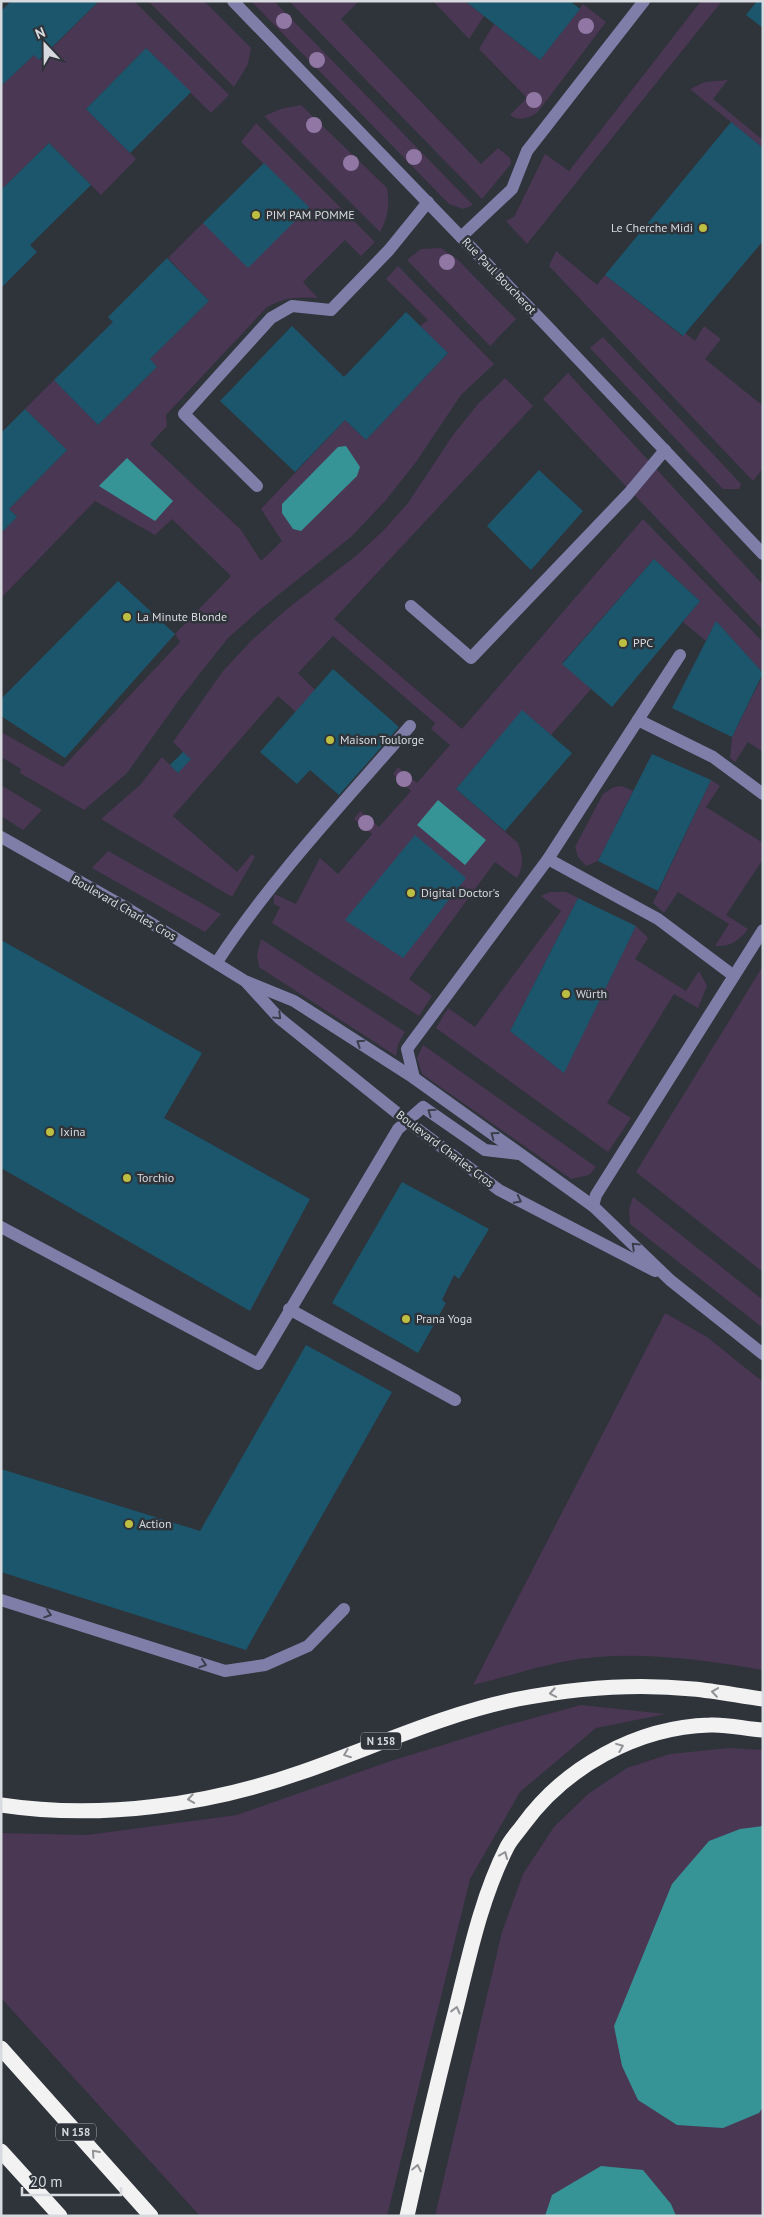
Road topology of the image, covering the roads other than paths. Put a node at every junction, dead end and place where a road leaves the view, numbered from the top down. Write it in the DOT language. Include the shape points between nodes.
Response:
graph roads {
  1 [pos="232,1"];
  2 [pos="644,1"];
  3 [pos="428,202"];
  4 [pos="461,237"];
  5 [pos="664,450"];
  6 [pos="257,486"];
  7 [pos="763,554"];
  8 [pos="412,606"];
  9 [pos="680,655"];
  10 [pos="638,720"];
  11 [pos="410,726"];
  12 [pos="763,794"];
  13 [pos="1,837"];
  14 [pos="548,859"];
  15 [pos="763,930"];
  16 [pos="217,962"];
  17 [pos="734,976"];
  18 [pos="245,981"];
  19 [pos="414,1078"];
  20 [pos="407,1121"];
  21 [pos="520,1154"];
  22 [pos="593,1206"];
  23 [pos="1,1227"];
  24 [pos="670,1280"];
  25 [pos="289,1309"];
  26 [pos="763,1354"];
  27 [pos="455,1400"];
  28 [pos="1,1600"];
  29 [pos="344,1609"];
  30 [pos="763,1699"];
  31 [pos="763,1730"];
  32 [pos="1,1805"];
  33 [pos="1,2048"];
  34 [pos="1,2151"];
  35 [pos="60,2216"];
  36 [pos="150,2216"];
  37 [pos="407,2216"];
  1 -- 3 [label="street, Rue Paul Boucherot"];
  2 -- 4 [label="street" via="527,151 512,189"];
  3 -- 4 [label="street, Rue Paul Boucherot"];
  3 -- 6 [label="street" via="389,250 331,310 292,306 271,318 184,414"];
  4 -- 5 [label="street, Rue Paul Boucherot"];
  5 -- 7 [label="street, Rue Paul Boucherot"];
  5 -- 8 [label="street" via="628,494 471,658"];
  9 -- 10 [label="street"];
  10 -- 12 [label="street" via="712,757"];
  10 -- 14 [label="street"];
  11 -- 16 [label="street" via="289,864 246,917"];
  13 -- 16 [label="street, Boulevard Charles Cros"];
  14 -- 17 [label="street" via="658,919"];
  14 -- 19 [label="street" via="408,1049"];
  15 -- 17 [label="street"];
  16 -- 18 [label="street, Boulevard Charles Cros"];
  17 -- 22 [label="street" via="596,1195"];
  19 -- 18 [label="street, Boulevard Charles Cros, one-way" via="294,1001"];
  18 -- 20 [label="street, Boulevard Charles Cros, one-way" via="279,1018"];
  21 -- 19 [label="street, Boulevard Charles Cros, one-way"];
  21 -- 20 [label="street, one-way" via="485,1150 423,1107"];
  20 -- 24 [label="street, Boulevard Charles Cros, one-way" via="499,1190"];
  20 -- 25 [label="street" via="384,1151"];
  21 -- 22 [label="street, Boulevard Charles Cros"];
  24 -- 22 [label="street, Boulevard Charles Cros, one-way"];
  23 -- 25 [label="street" via="258,1364"];
  24 -- 26 [label="street, Boulevard Charles Cros"];
  25 -- 27 [label="street"];
  28 -- 29 [label="street, one-way" via="225,1671 265,1665 308,1646"];
  30 -- 32 [label="highway, N 158, one-way" via="683,1688 602,1687 561,1692 460,1715 401,1733 302,1772 201,1798 100,1810 59,1811"];
  37 -- 31 [label="highway, one-way" via="478,1923 508,1846 537,1806 571,1774 606,1753 640,1739 676,1728 711,1725"];
  36 -- 33 [label="highway, N 158, one-way"];
  34 -- 35 [label="highway"];
}
